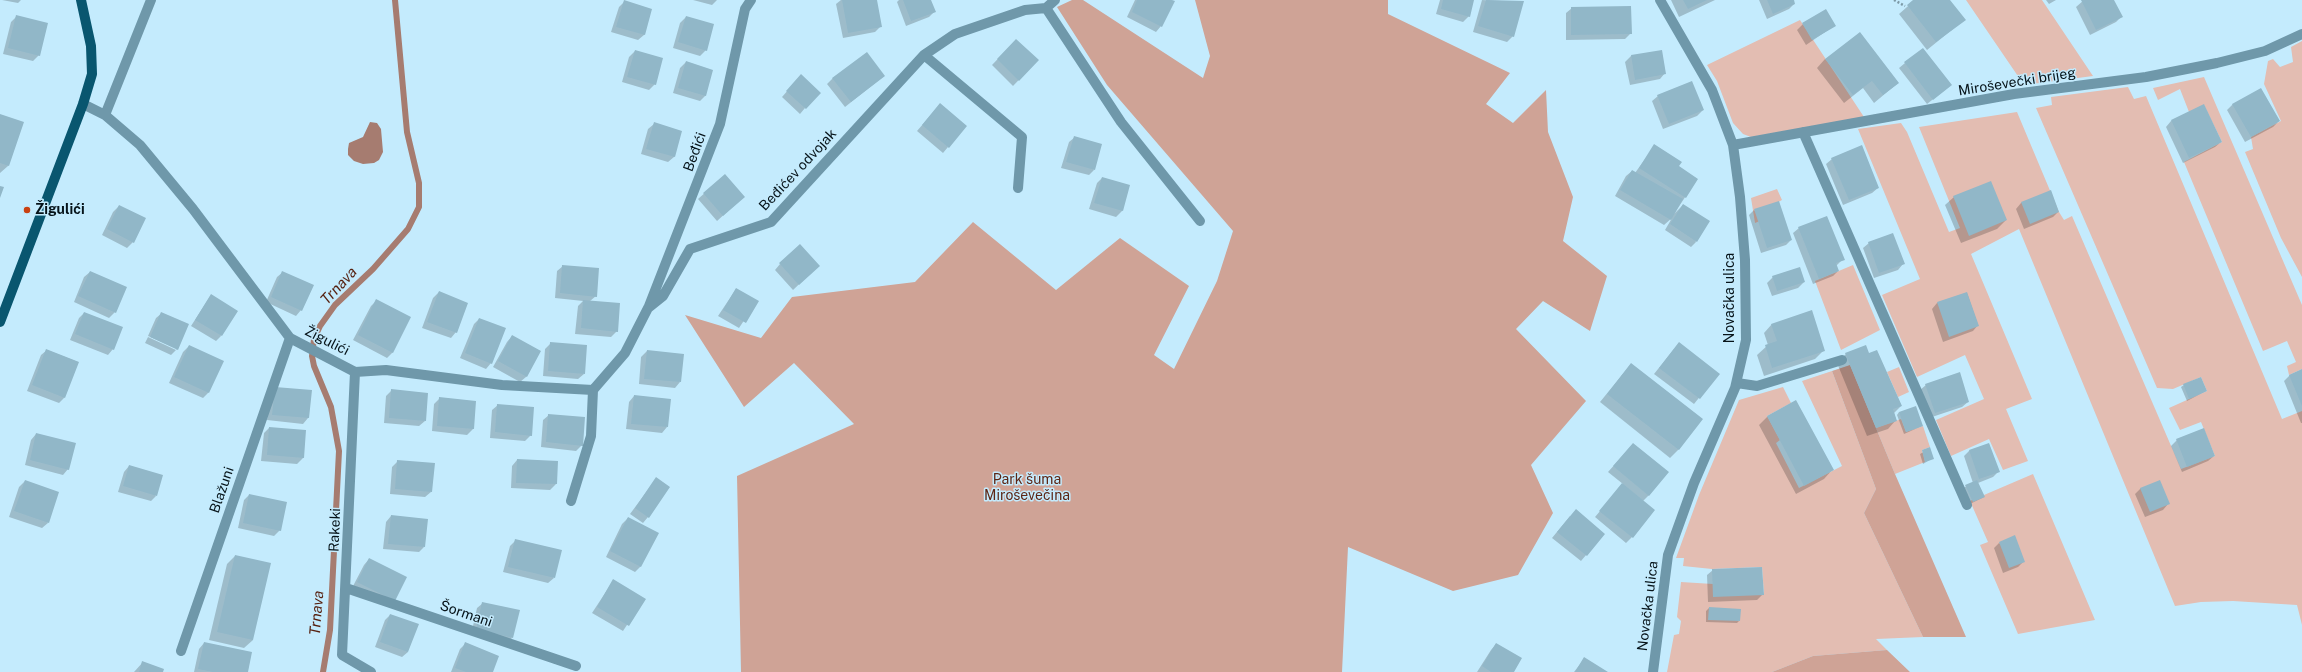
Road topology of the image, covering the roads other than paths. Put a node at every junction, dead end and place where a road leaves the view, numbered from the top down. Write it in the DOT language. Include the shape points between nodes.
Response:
graph roads {
  1 [pos="81,0"];
  2 [pos="151,0"];
  3 [pos="751,0"];
  4 [pos="1055,0"];
  5 [pos="1660,0"];
  6 [pos="1046,8"];
  7 [pos="2302,34"];
  8 [pos="924,55"];
  9 [pos="83,104"];
  10 [pos="105,115"];
  11 [pos="1803,132"];
  12 [pos="1733,145"];
  13 [pos="1018,188"];
  14 [pos="1200,221"];
  15 [pos="648,308"];
  16 [pos="0,322"];
  17 [pos="294,340"];
  18 [pos="1842,360"];
  19 [pos="355,372"];
  20 [pos="1737,383"];
  21 [pos="593,390"];
  22 [pos="572,501"];
  23 [pos="1966,505"];
  24 [pos="346,588"];
  25 [pos="181,651"];
  26 [pos="576,666"];
  27 [pos="371,672"];
  28 [pos="1653,672"];
  1 -- 9 [label="main road" via="91,46 92,74"];
  2 -- 10 [label="street"];
  3 -- 15 [label="street, Beđići" via="745,9 720,124"];
  4 -- 6 [label="street"];
  5 -- 12 [label="street, Novačka ulica" via="1712,90"];
  6 -- 8 [label="street, Beđićev odvojak" via="1025,10 955,34"];
  6 -- 14 [label="street" via="1120,122"];
  7 -- 11 [label="street, Miroševečki brijeg" via="2266,51 2146,78 2014,94"];
  8 -- 13 [label="street" via="1022,137"];
  8 -- 15 [label="street, Beđićev odvojak" via="771,222 690,249 663,296"];
  9 -- 10 [label="street, Žigulići"];
  9 -- 16 [label="main road"];
  10 -- 17 [label="street, Žigulići" via="140,145 184,197"];
  11 -- 12 [label="street, Miroševečki brijeg"];
  11 -- 23 [label="street"];
  12 -- 20 [label="street, Novačka ulica" via="1742,213 1746,309 1746,340"];
  15 -- 21 [label="street, Beđićev odvojak" via="625,353"];
  17 -- 19 [label="street, Žigulići"];
  17 -- 25 [label="street, Blažuni"];
  18 -- 20 [label="street" via="1757,386"];
  19 -- 21 [label="street, Žigulići" via="386,370 502,384"];
  19 -- 24 [label="street, Rakeki"];
  20 -- 28 [label="street, Novačka ulica" via="1694,483 1668,555"];
  21 -- 22 [label="street" via="591,436"];
  24 -- 26 [label="street, Šormani"];
  24 -- 27 [label="street, Rakeki" via="342,655"];
}
